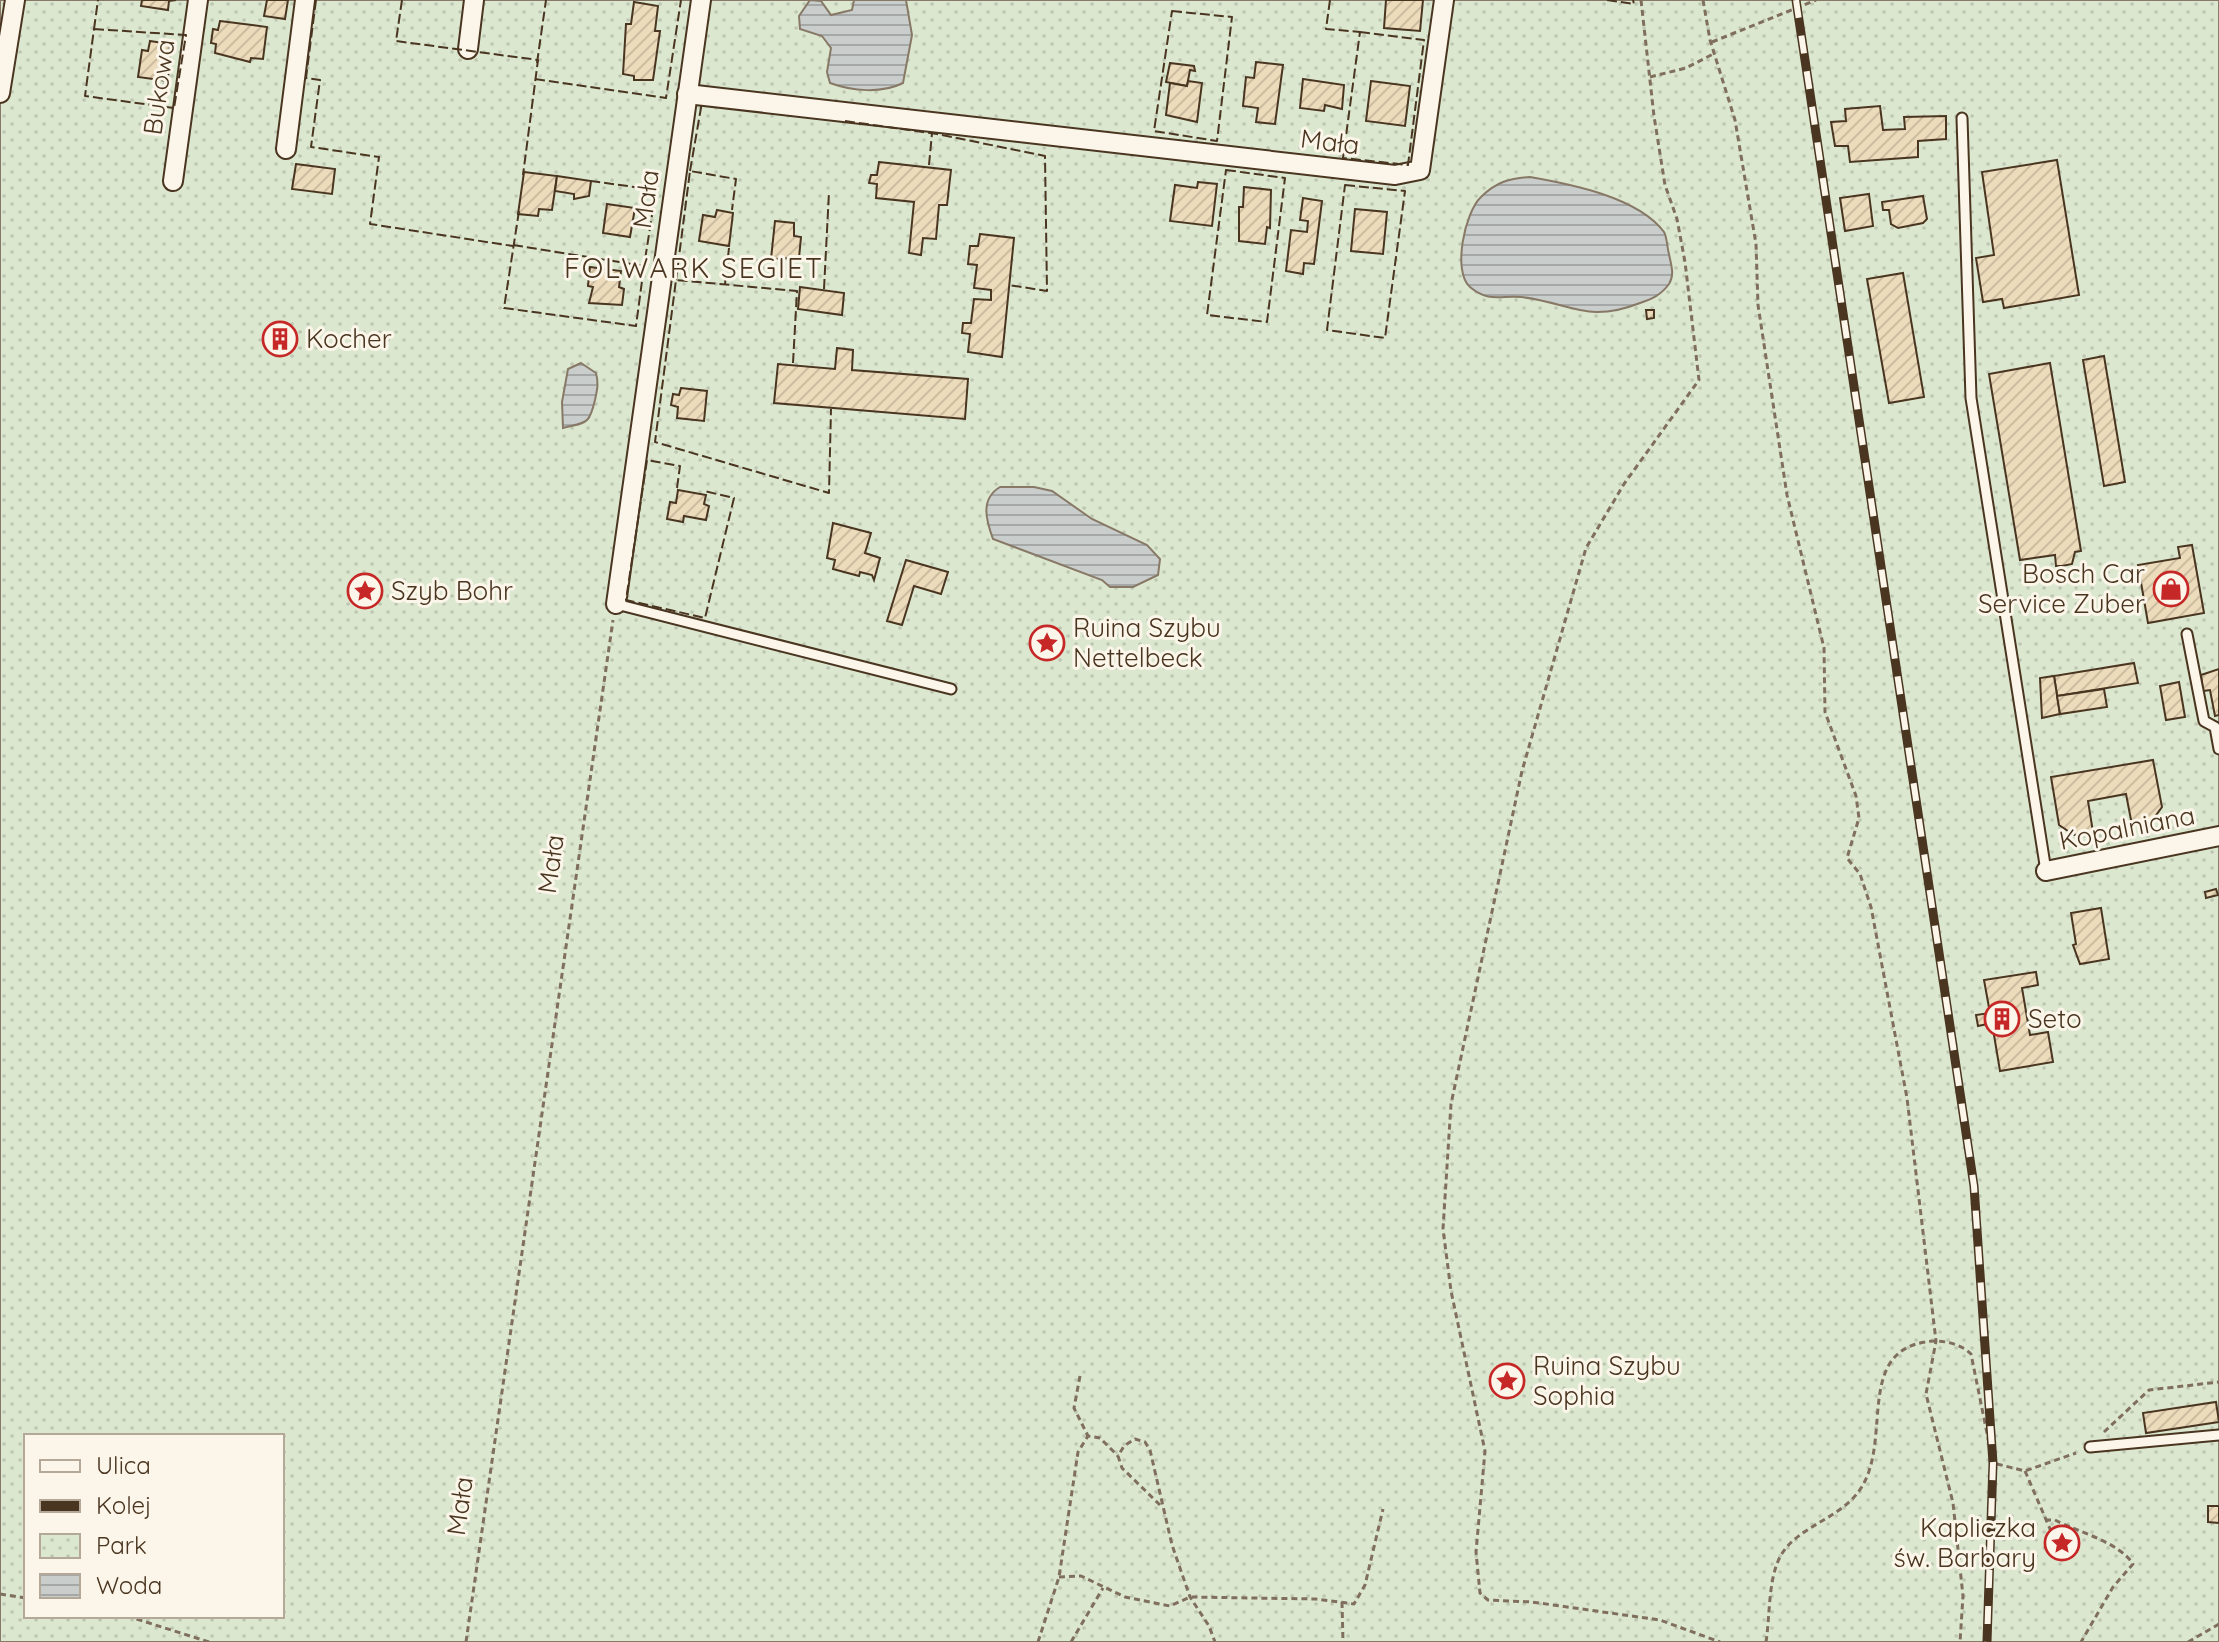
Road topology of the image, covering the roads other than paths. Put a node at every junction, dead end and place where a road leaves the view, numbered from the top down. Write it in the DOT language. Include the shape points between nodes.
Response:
graph roads {
  1 [pos="15,0"];
  2 [pos="198,0"];
  3 [pos="305,0"];
  4 [pos="474,0"];
  5 [pos="701,0"];
  6 [pos="1444,0"];
  7 [pos="468,49"];
  8 [pos="0,93"];
  9 [pos="687,94"];
  10 [pos="1962,118"];
  11 [pos="286,149"];
  12 [pos="173,181"];
  13 [pos="616,604"];
  14 [pos="2187,634"];
  15 [pos="951,689"];
  16 [pos="2219,749"];
  17 [pos="2219,836"];
  18 [pos="2046,871"];
  19 [pos="2219,1435"];
  20 [pos="2090,1447"];
  1 -- 8 [label="street"];
  2 -- 12 [label="street, Bukowa"];
  3 -- 11 [label="street"];
  4 -- 7 [label="street"];
  5 -- 9 [label="street, Mała"];
  6 -- 9 [label="street, Mała" via="1420,170 1395,175"];
  9 -- 13 [label="street, Mała"];
  10 -- 18 [label="lane" via="1971,398"];
  13 -- 15 [label="lane"];
  14 -- 16 [label="lane" via="2204,721 2215,727"];
  17 -- 18 [label="street, Kopalniana"];
  19 -- 20 [label="lane"];
}
